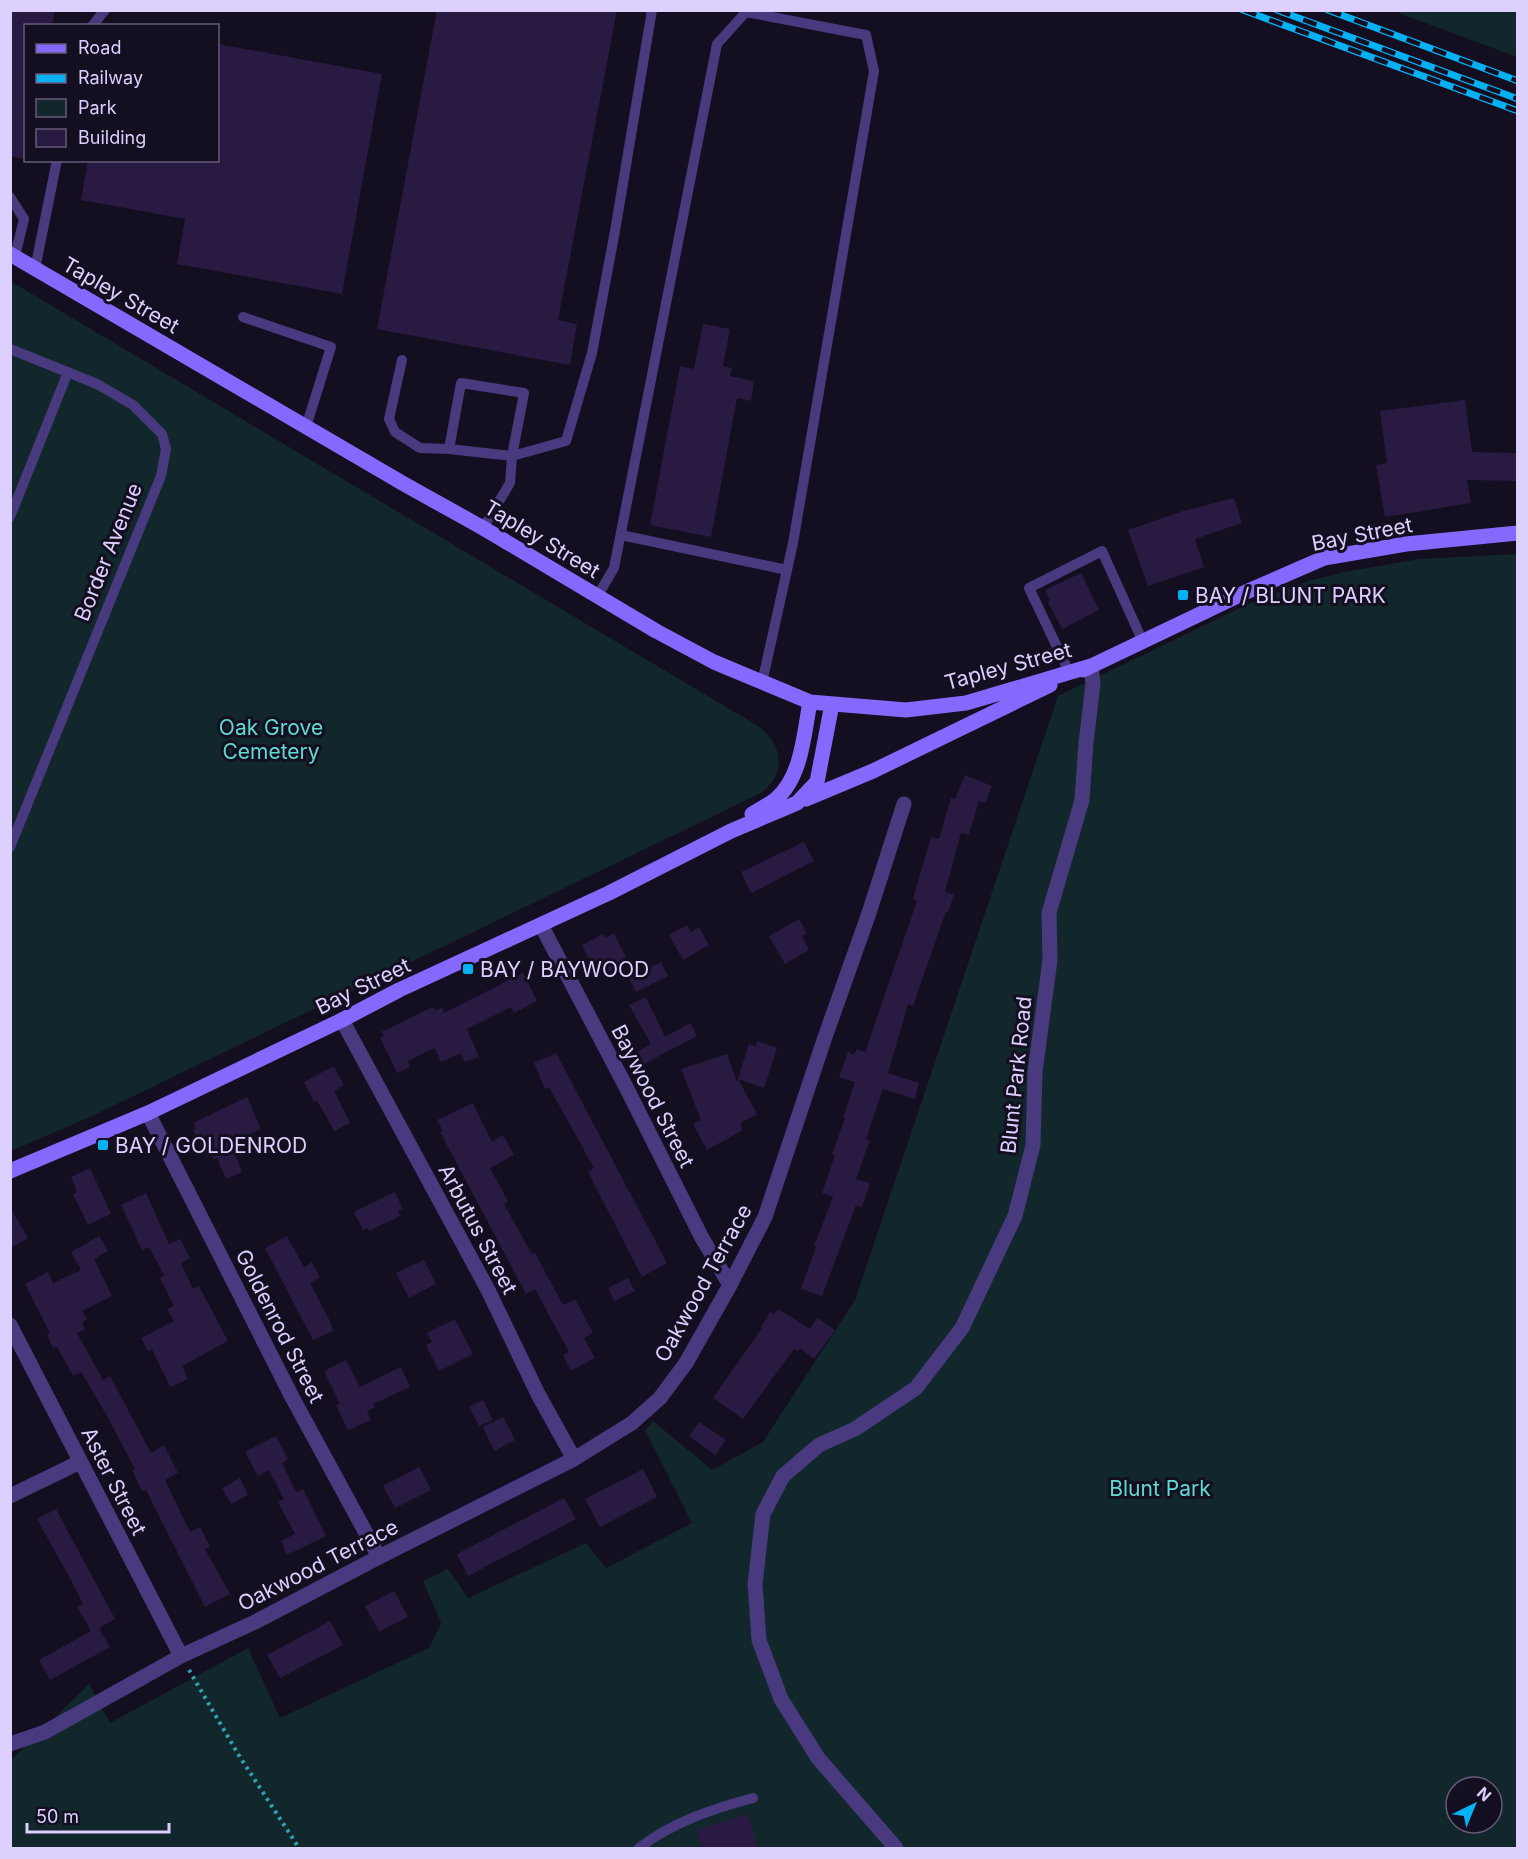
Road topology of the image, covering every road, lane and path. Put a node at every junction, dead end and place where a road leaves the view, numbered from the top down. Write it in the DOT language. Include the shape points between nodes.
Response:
graph roads {
  1 [pos="105,10"];
  2 [pos="652,10"];
  3 [pos="94,24"];
  4 [pos="57,162"];
  5 [pos="10,197"];
  6 [pos="13,255"];
  7 [pos="35,269"];
  8 [pos="243,318"];
  9 [pos="10,349"];
  10 [pos="402,360"];
  11 [pos="68,372"];
  12 [pos="306,427"];
  13 [pos="449,449"];
  14 [pos="512,456"];
  15 [pos="10,517"];
  16 [pos="483,528"];
  17 [pos="1518,533"];
  18 [pos="621,535"];
  19 [pos="787,570"];
  20 [pos="597,597"];
  21 [pos="1143,642"];
  22 [pos="1091,666"];
  23 [pos="1070,672"];
  24 [pos="762,682"];
  25 [pos="810,702"];
  26 [pos="832,704"];
  27 [pos="797,803"];
  28 [pos="904,804"];
  29 [pos="731,831"];
  30 [pos="10,847"];
  31 [pos="541,925"];
  32 [pos="342,1020"];
  33 [pos="148,1113"];
  34 [pos="10,1171"];
  35 [pos="730,1285"];
  36 [pos="10,1325"];
  37 [pos="574,1459"];
  38 [pos="80,1462"];
  39 [pos="10,1496"];
  40 [pos="379,1557"];
  41 [pos="181,1656"];
  42 [pos="10,1744"];
  43 [pos="753,1798"];
  44 [pos="298,1848"];
  45 [pos="639,1848"];
  46 [pos="896,1848"];
  1 -- 3 [label="lane"];
  2 -- 14 [label="lane" via="594,342 566,441"];
  4 -- 7 [label="lane"];
  5 -- 6 [label="lane" via="24,219"];
  6 -- 7 [label="main road, Tapley Street"];
  7 -- 12 [label="main road, Tapley Street"];
  8 -- 12 [label="lane" via="331,347"];
  9 -- 11 [label="lane, Border Avenue"];
  10 -- 13 [label="lane" via="391,425 420,448"];
  11 -- 15 [label="lane"];
  11 -- 30 [label="lane, Border Avenue" via="133,405 162,434 166,449 161,476"];
  12 -- 16 [label="main road, Tapley Street"];
  13 -- 14 [label="lane"];
  13 -- 14 [label="lane" via="461,383 525,393"];
  14 -- 16 [label="lane" via="510,483"];
  16 -- 20 [label="main road, Tapley Street"];
  17 -- 21 [label="main road, Bay Street" via="1406,544 1324,558"];
  18 -- 19 [label="lane"];
  18 -- 19 [label="lane" via="717,44 746,12 866,35 874,71"];
  18 -- 20 [label="lane" via="614,568"];
  19 -- 24 [label="lane"];
  20 -- 24 [label="main road, Tapley Street" via="714,662"];
  21 -- 22 [label="main road, Bay Street"];
  21 -- 23 [label="lane" via="1102,551 1029,588"];
  22 -- 23 [label="main road, Tapley Street"];
  22 -- 27 [label="main road" via="873,771"];
  22 -- 46 [label="street, Blunt Park Road" via="1093,684 1082,800 1049,913 1050,960 1035,1072 1033,1144 1015,1216 962,1328 916,1388 855,1430 819,1445 783,1476 763,1514 754,1584 759,1640 781,1699 818,1758"];
  23 -- 26 [label="main road, Tapley Street" via="966,703 906,710"];
  24 -- 25 [label="main road, Tapley Street"];
  25 -- 26 [label="main road, Tapley Street"];
  25 -- 29 [label="main road, Bay Street" via="798,762 786,787 776,799"];
  26 -- 27 [label="main road, Bay Street" via="817,782"];
  27 -- 29 [label="main road, Bay Street"];
  28 -- 35 [label="street, Oakwood Terrace" via="765,1217"];
  29 -- 31 [label="main road, Bay Street"];
  31 -- 32 [label="main road, Bay Street"];
  31 -- 35 [label="street, Baywood Street"];
  32 -- 33 [label="main road, Bay Street"];
  32 -- 37 [label="street, Arbutus Street"];
  33 -- 34 [label="main road, Bay Street"];
  33 -- 40 [label="street, Goldenrod Street" via="287,1387"];
  35 -- 37 [label="street, Oakwood Terrace" via="686,1363 660,1398 632,1423"];
  36 -- 38 [label="street, Aster Street"];
  37 -- 40 [label="street, Oakwood Terrace"];
  38 -- 39 [label="street"];
  38 -- 41 [label="street, Aster Street"];
  40 -- 41 [label="street, Oakwood Terrace"];
  41 -- 42 [label="street, Oakwood Terrace" via="45,1732"];
  41 -- 44 [label="path"];
  43 -- 45 [label="lane" via="688,1819"];
}
